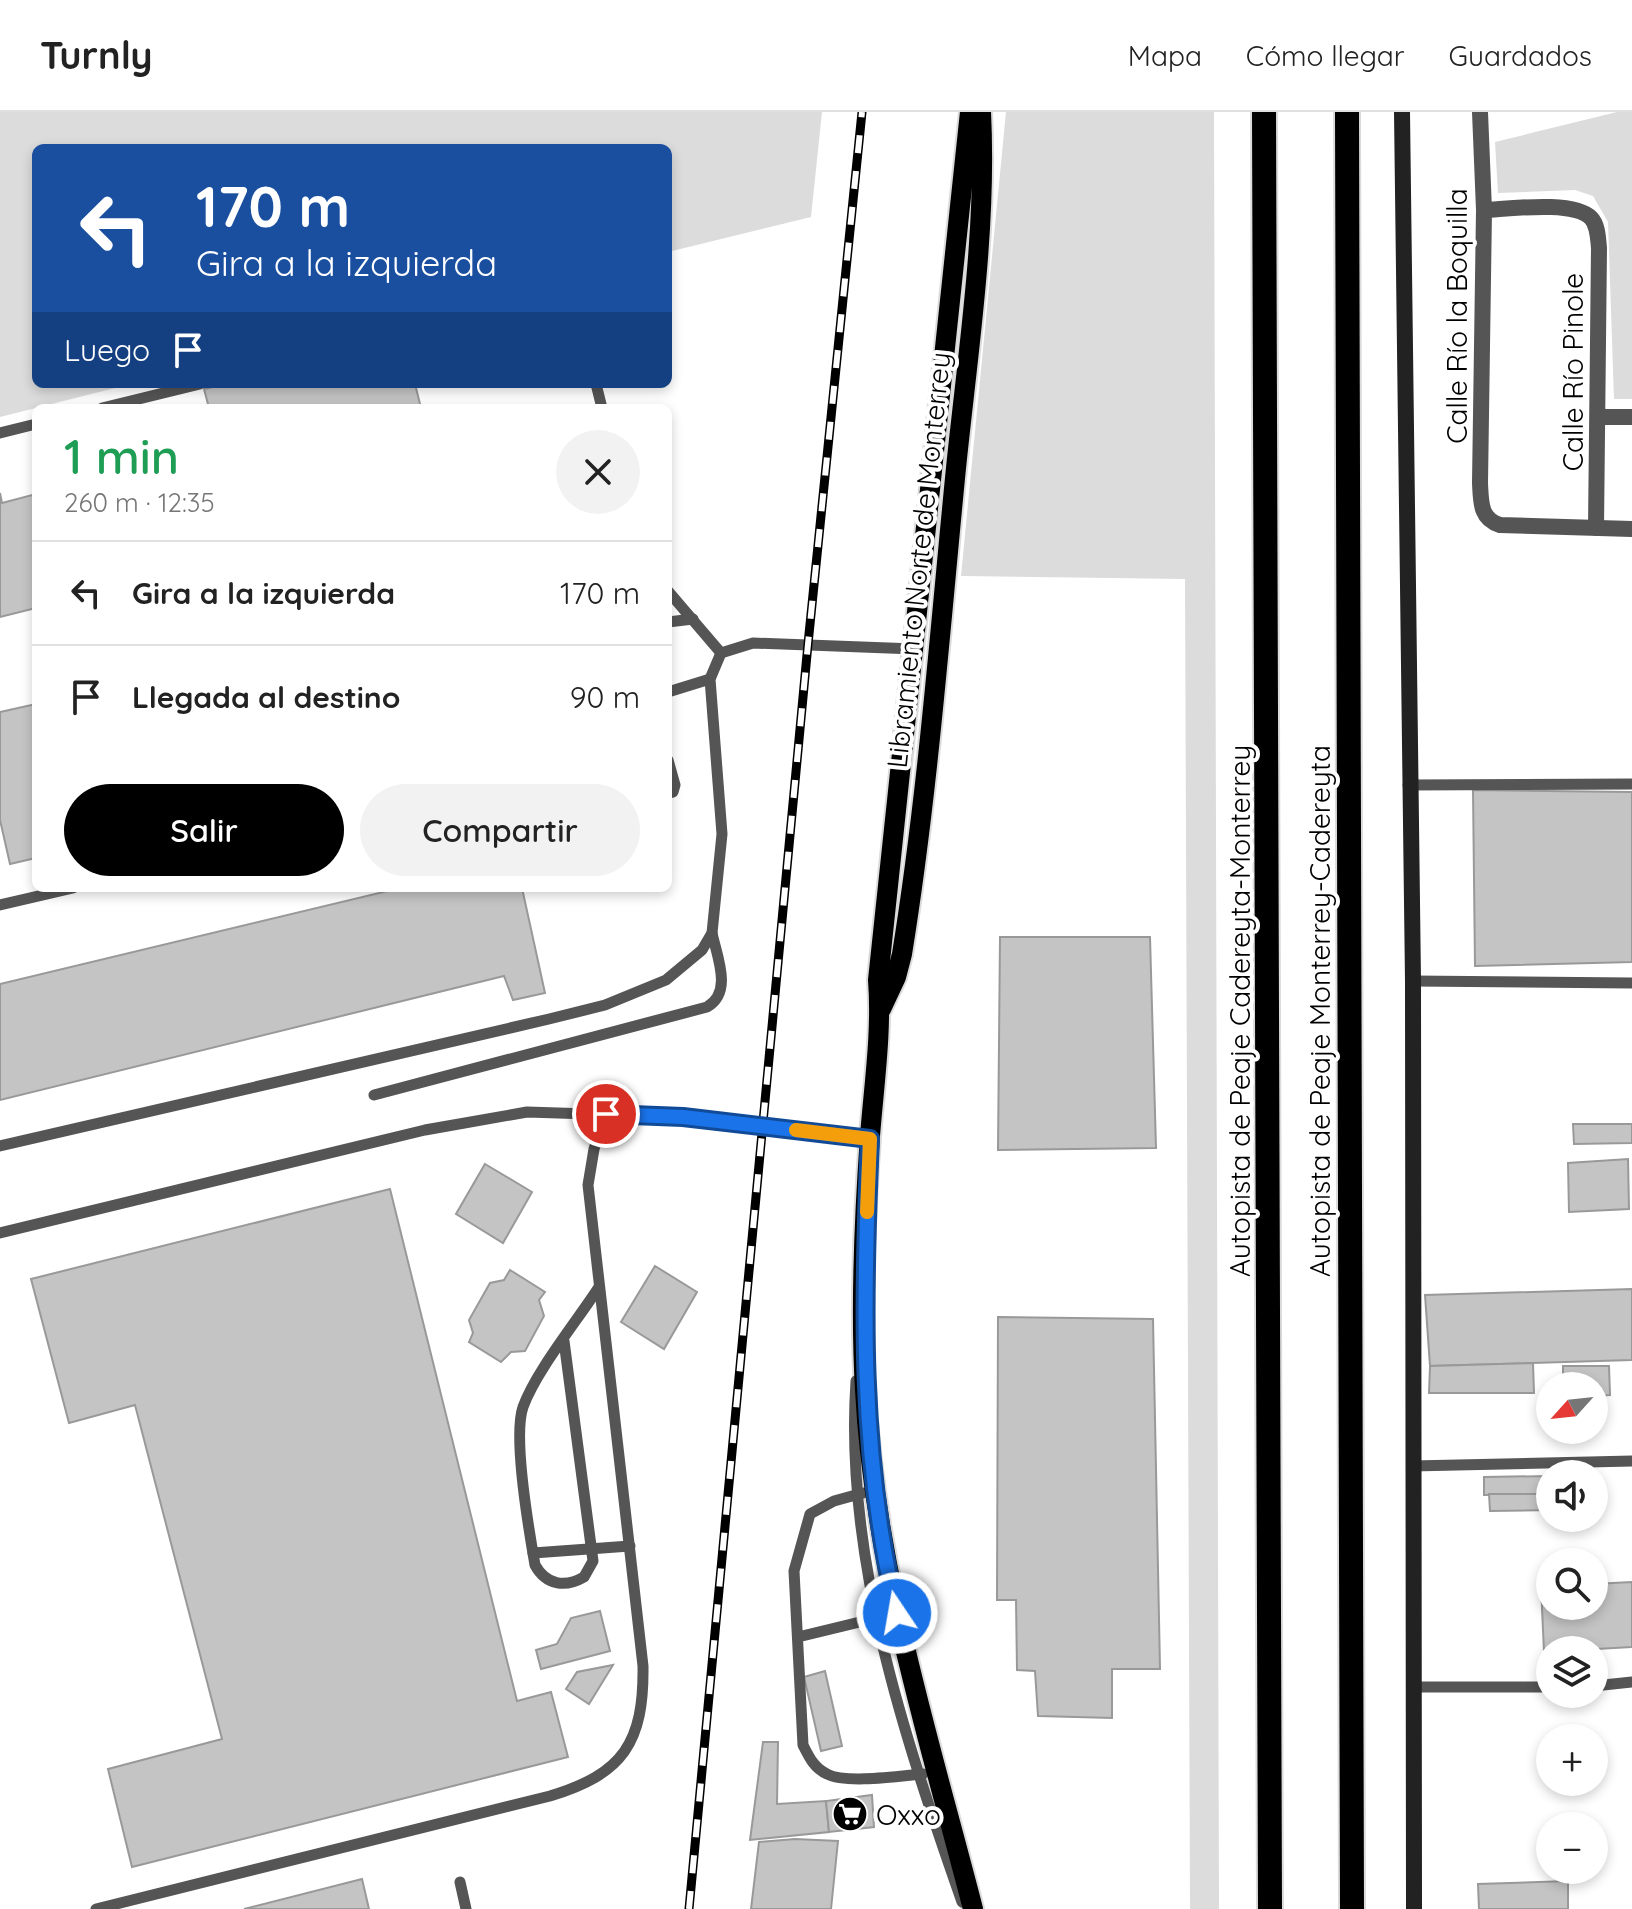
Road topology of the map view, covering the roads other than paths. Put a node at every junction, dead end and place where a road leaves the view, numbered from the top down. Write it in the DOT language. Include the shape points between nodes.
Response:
graph roads {
  1 [pos="970,112"];
  2 [pos="981,112"];
  3 [pos="1264,112"];
  4 [pos="1347,112"];
  5 [pos="1402,112"];
  6 [pos="1480,112"];
  7 [pos="1484,210"];
  8 [pos="184,388"];
  9 [pos="118,404"];
  10 [pos="1598,417"];
  11 [pos="1632,417"];
  12 [pos="32,425"];
  13 [pos="0,433"];
  14 [pos="958,447"];
  15 [pos="1596,528"];
  16 [pos="1632,529"];
  17 [pos="672,595"];
  18 [pos="693,619"];
  19 [pos="672,622"];
  20 [pos="915,649"];
  21 [pos="721,653"];
  22 [pos="710,679"];
  23 [pos="672,691"];
  24 [pos="1632,784"];
  25 [pos="1408,785"];
  26 [pos="919,828"];
  27 [pos="56,892"];
  28 [pos="0,905"];
  29 [pos="712,933"];
  30 [pos="1413,981"];
  31 [pos="1632,983"];
  32 [pos="881,1009"];
  33 [pos="374,1095"];
  34 [pos="606,1114"];
  35 [pos="870,1139"];
  36 [pos="0,1146"];
  37 [pos="0,1233"];
  38 [pos="599,1287"];
  39 [pos="564,1341"];
  40 [pos="1632,1461"];
  41 [pos="1412,1466"];
  42 [pos="867,1492"];
  43 [pos="630,1546"];
  44 [pos="593,1550"];
  45 [pos="533,1553"];
  46 [pos="888,1616"];
  47 [pos="798,1637"];
  48 [pos="1632,1682"];
  49 [pos="1608,1685"];
  50 [pos="1412,1687"];
  51 [pos="1536,1687"];
  52 [pos="928,1773"];
  53 [pos="460,1882"];
  54 [pos="96,1909"];
  55 [pos="466,1909"];
  56 [pos="965,1909"];
  57 [pos="973,1909"];
  58 [pos="1270,1909"];
  59 [pos="1352,1909"];
  60 [pos="1414,1909"];
  1 -- 20 [label="main road, Libramiento Norte de Monterrey"];
  2 -- 14 [label="main road, Libramiento Norte de Monterrey" via="981,182"];
  3 -- 58 [label="highway, Autopista de Peaje Cadereyta-Monterrey"];
  4 -- 59 [label="highway, Autopista de Peaje Monterrey-Cadereyta"];
  5 -- 25 [label="street"];
  6 -- 7 [label="street, Calle Río la Boquilla"];
  7 -- 10 [label="street, Calle Río Pinole" via="1559,208 1591,218 1599,248"];
  7 -- 15 [label="street, Calle Río la Boquilla" via="1480,483 1487,519 1514,527"];
  8 -- 9 [label="lane"];
  10 -- 11 [label="street"];
  10 -- 15 [label="street, Calle Río Pinole"];
  12 -- 13 [label="lane"];
  14 -- 20 [label="main road" via="946,490 929,610"];
  14 -- 26 [label="main road, Libramiento Norte de Monterrey"];
  15 -- 16 [label="street"];
  17 -- 18 [label="lane"];
  18 -- 19 [label="lane"];
  18 -- 21 [label="lane"];
  20 -- 21 [label="lane" via="753,643"];
  20 -- 26 [label="main road"];
  20 -- 32 [label="main road, Libramiento Norte de Monterrey" via="891,842 878,980"];
  21 -- 22 [label="lane"];
  22 -- 23 [label="lane"];
  22 -- 29 [label="lane" via="722,834"];
  24 -- 25 [label="lane"];
  25 -- 30 [label="street"];
  26 -- 32 [label="main road, Libramiento Norte de Monterrey" via="902,954"];
  27 -- 28 [label="lane"];
  29 -- 33 [label="lane" via="722,987 707,1007"];
  29 -- 36 [label="lane" via="702,950 666,980 605,1005"];
  30 -- 31 [label="lane"];
  30 -- 41 [label="street"];
  32 -- 35 [label="main road, Libramiento Norte de Monterrey"];
  34 -- 35 [label="lane" via="683,1117"];
  34 -- 37 [label="lane" via="527,1112 465,1122"];
  34 -- 38 [label="lane" via="588,1185"];
  35 -- 42 [label="main road, Libramiento Norte de Monterrey" via="863,1329"];
  38 -- 39 [label="lane"];
  38 -- 43 [label="lane"];
  39 -- 44 [label="lane"];
  39 -- 45 [label="lane" via="521,1415"];
  40 -- 41 [label="lane"];
  41 -- 50 [label="street"];
  42 -- 46 [label="main road, Libramiento Norte de Monterrey" via="878,1522"];
  42 -- 47 [label="lane" via="810,1514 794,1571"];
  43 -- 44 [label="lane"];
  43 -- 54 [label="lane" via="643,1693 633,1739 610,1771 550,1796"];
  44 -- 45 [label="lane"];
  44 -- 45 [label="lane" via="590,1570 567,1584 546,1579"];
  46 -- 47 [label="lane"];
  46 -- 52 [label="main road, Libramiento Norte de Monterrey"];
  47 -- 52 [label="lane" via="803,1745 812,1763 828,1775 850,1778"];
  48 -- 49 [label="lane"];
  50 -- 51 [label="lane"];
  50 -- 60 [label="street"];
  52 -- 56 [label="lane"];
  52 -- 57 [label="main road, Libramiento Norte de Monterrey"];
  53 -- 55 [label="lane"];
}
